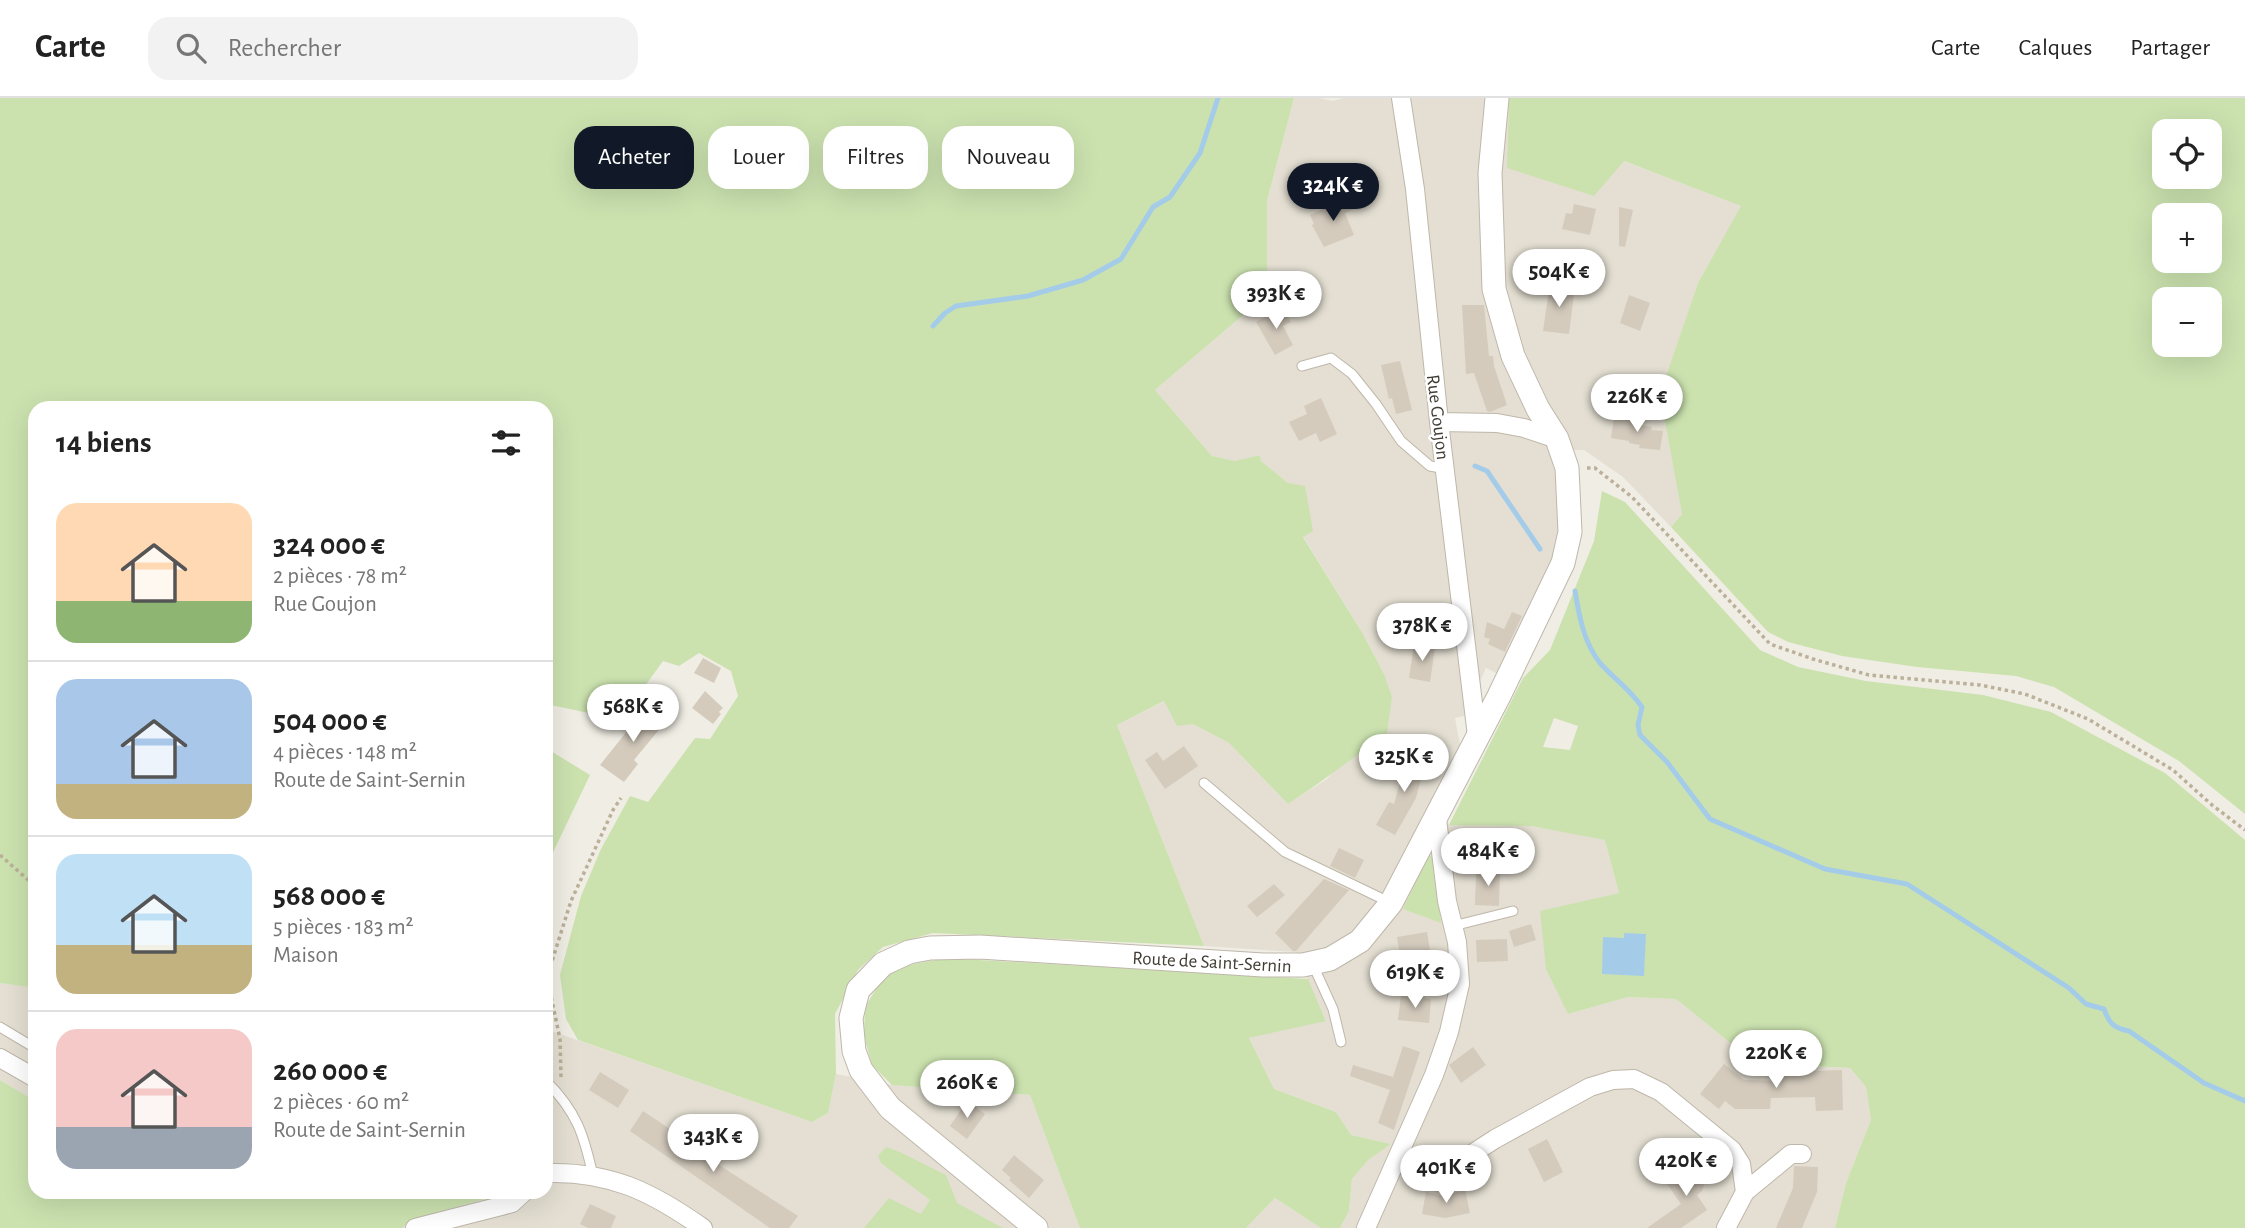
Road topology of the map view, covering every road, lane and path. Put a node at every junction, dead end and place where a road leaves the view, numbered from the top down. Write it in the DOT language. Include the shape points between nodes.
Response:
graph roads {
  1 [pos="1401,98"];
  2 [pos="1497,98"];
  3 [pos="1302,366"];
  4 [pos="1439,422"];
  5 [pos="1557,439"];
  6 [pos="1567,468"];
  7 [pos="1446,469"];
  8 [pos="1478,736"];
  9 [pos="1204,783"];
  10 [pos="621,798"];
  11 [pos="1437,819"];
  12 [pos="2245,830"];
  13 [pos="0,855"];
  14 [pos="28,880"];
  15 [pos="1391,903"];
  16 [pos="1513,911"];
  17 [pos="1453,926"];
  18 [pos="553,958"];
  19 [pos="1312,964"];
  20 [pos="553,1006"];
  21 [pos="0,1027"];
  22 [pos="1341,1042"];
  23 [pos="28,1044"];
  24 [pos="0,1058"];
  25 [pos="28,1074"];
  26 [pos="553,1089"];
  27 [pos="561,1098"];
  28 [pos="1802,1154"];
  29 [pos="1397,1158"];
  30 [pos="553,1173"];
  31 [pos="593,1176"];
  32 [pos="1745,1192"];
  33 [pos="516,1199"];
  34 [pos="415,1228"];
  35 [pos="703,1228"];
  36 [pos="1036,1228"];
  37 [pos="1366,1228"];
  38 [pos="1726,1228"];
  1 -- 4 [label="street, Rue Goujon"];
  2 -- 5 [label="street, Route de Saint-Sernin" via="1490,173 1494,289 1513,356"];
  3 -- 7 [label="lane" via="1331,358 1352,374 1401,441 1430,466"];
  4 -- 5 [label="street" via="1497,423"];
  4 -- 7 [label="street, Rue Goujon"];
  5 -- 6 [label="street, Route de Saint-Sernin"];
  6 -- 8 [label="street, Route de Saint-Sernin" via="1570,532 1563,564"];
  6 -- 12 [label="path" via="1595,468 1632,497 1769,644 1868,675 1980,685 2025,694 2088,719 2173,770"];
  7 -- 8 [label="street, Rue Goujon"];
  8 -- 11 [label="street, Route de Saint-Sernin"];
  9 -- 15 [label="lane" via="1285,852"];
  10 -- 18 [label="path" via="571,901"];
  11 -- 15 [label="street, Route de Saint-Sernin"];
  11 -- 17 [label="street"];
  13 -- 14 [label="path"];
  15 -- 19 [label="street, Route de Saint-Sernin" via="1360,941"];
  16 -- 17 [label="lane"];
  17 -- 29 [label="street" via="1458,996 1434,1075"];
  19 -- 22 [label="lane" via="1333,1009"];
  19 -- 36 [label="street, Route de Saint-Sernin" via="979,947 920,950 883,964 858,990 851,1018 861,1070 890,1108"];
  20 -- 27 [label="path" via="560,1039"];
  21 -- 23 [label="lane"];
  24 -- 25 [label="street"];
  26 -- 27 [label="lane"];
  27 -- 31 [label="lane" via="583,1133"];
  28 -- 32 [label="street" via="1791,1154"];
  29 -- 32 [label="street" via="1420,1169 1447,1170 1590,1087 1634,1079 1661,1092 1731,1150 1741,1164"];
  29 -- 37 [label="street"];
  30 -- 31 [label="street"];
  31 -- 35 [label="street" via="646,1192"];
  32 -- 38 [label="street"];
  33 -- 34 [label="street"];
}
